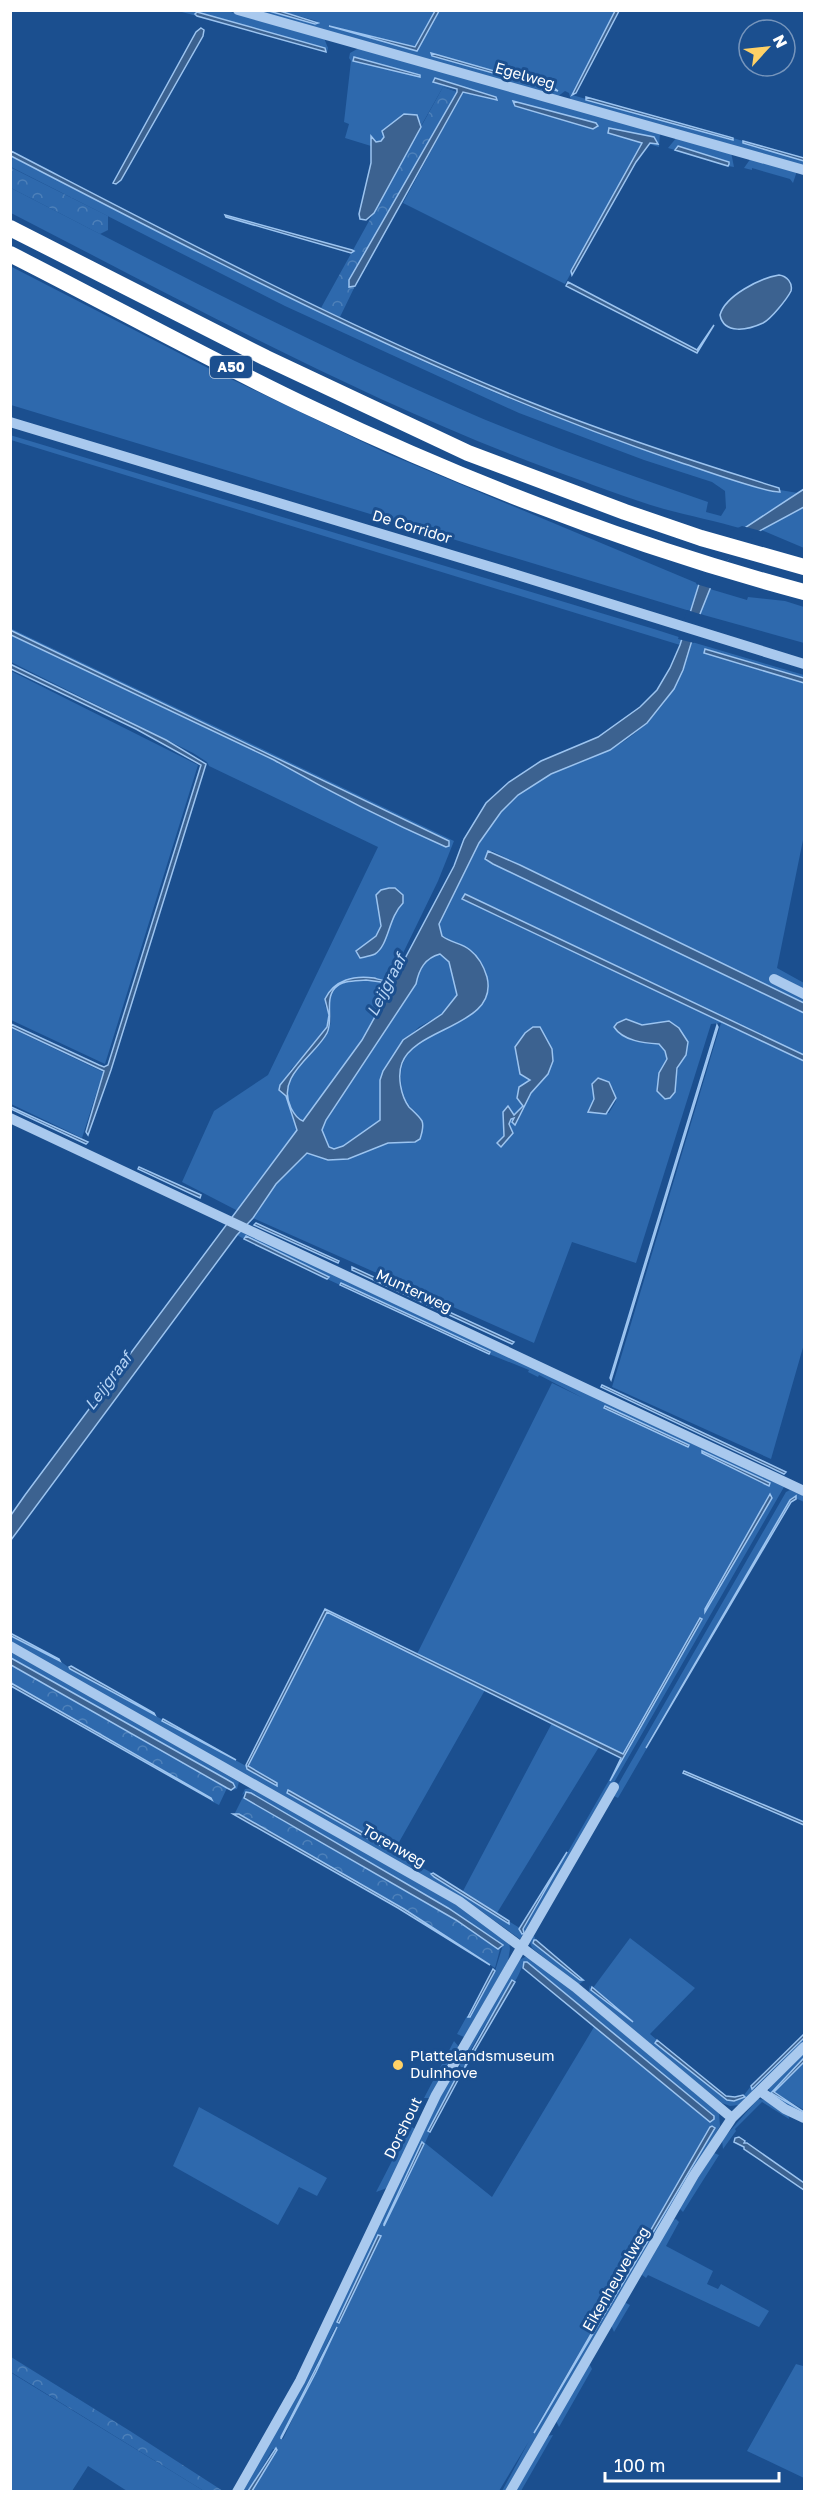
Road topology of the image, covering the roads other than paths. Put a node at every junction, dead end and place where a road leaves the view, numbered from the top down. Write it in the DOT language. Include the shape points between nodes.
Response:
graph roads {
  1 [pos="238,10"];
  2 [pos="804,170"];
  3 [pos="10,228"];
  4 [pos="10,254"];
  5 [pos="10,422"];
  6 [pos="804,565"];
  7 [pos="804,592"];
  8 [pos="804,664"];
  9 [pos="774,979"];
  10 [pos="804,994"];
  11 [pos="10,1118"];
  12 [pos="804,1491"];
  13 [pos="10,1646"];
  14 [pos="614,1787"];
  15 [pos="522,1946"];
  16 [pos="804,2048"];
  17 [pos="760,2091"];
  18 [pos="732,2118"];
  19 [pos="804,2118"];
  20 [pos="237,2492"];
  21 [pos="510,2492"];
  1 -- 2 [label="street, Egelweg"];
  3 -- 6 [label="highway, A50" via="266,358 468,453 701,538"];
  4 -- 7 [label="highway, A50" via="312,409 456,472 562,515 686,558"];
  5 -- 8 [label="street, De Corridor"];
  9 -- 10 [label="street"];
  11 -- 12 [label="street, Munterweg"];
  13 -- 15 [label="street, Torenweg" via="459,1901"];
  14 -- 15 [label="street, Dorshout"];
  15 -- 18 [label="street, Torenweg"];
  15 -- 20 [label="street, Dorshout" via="436,2095 300,2381"];
  16 -- 17 [label="street, Eikenheuvelweg"];
  17 -- 18 [label="street, Eikenheuvelweg"];
  17 -- 19 [label="street"];
  18 -- 21 [label="street, Eikenheuvelweg" via="694,2175"];
}
